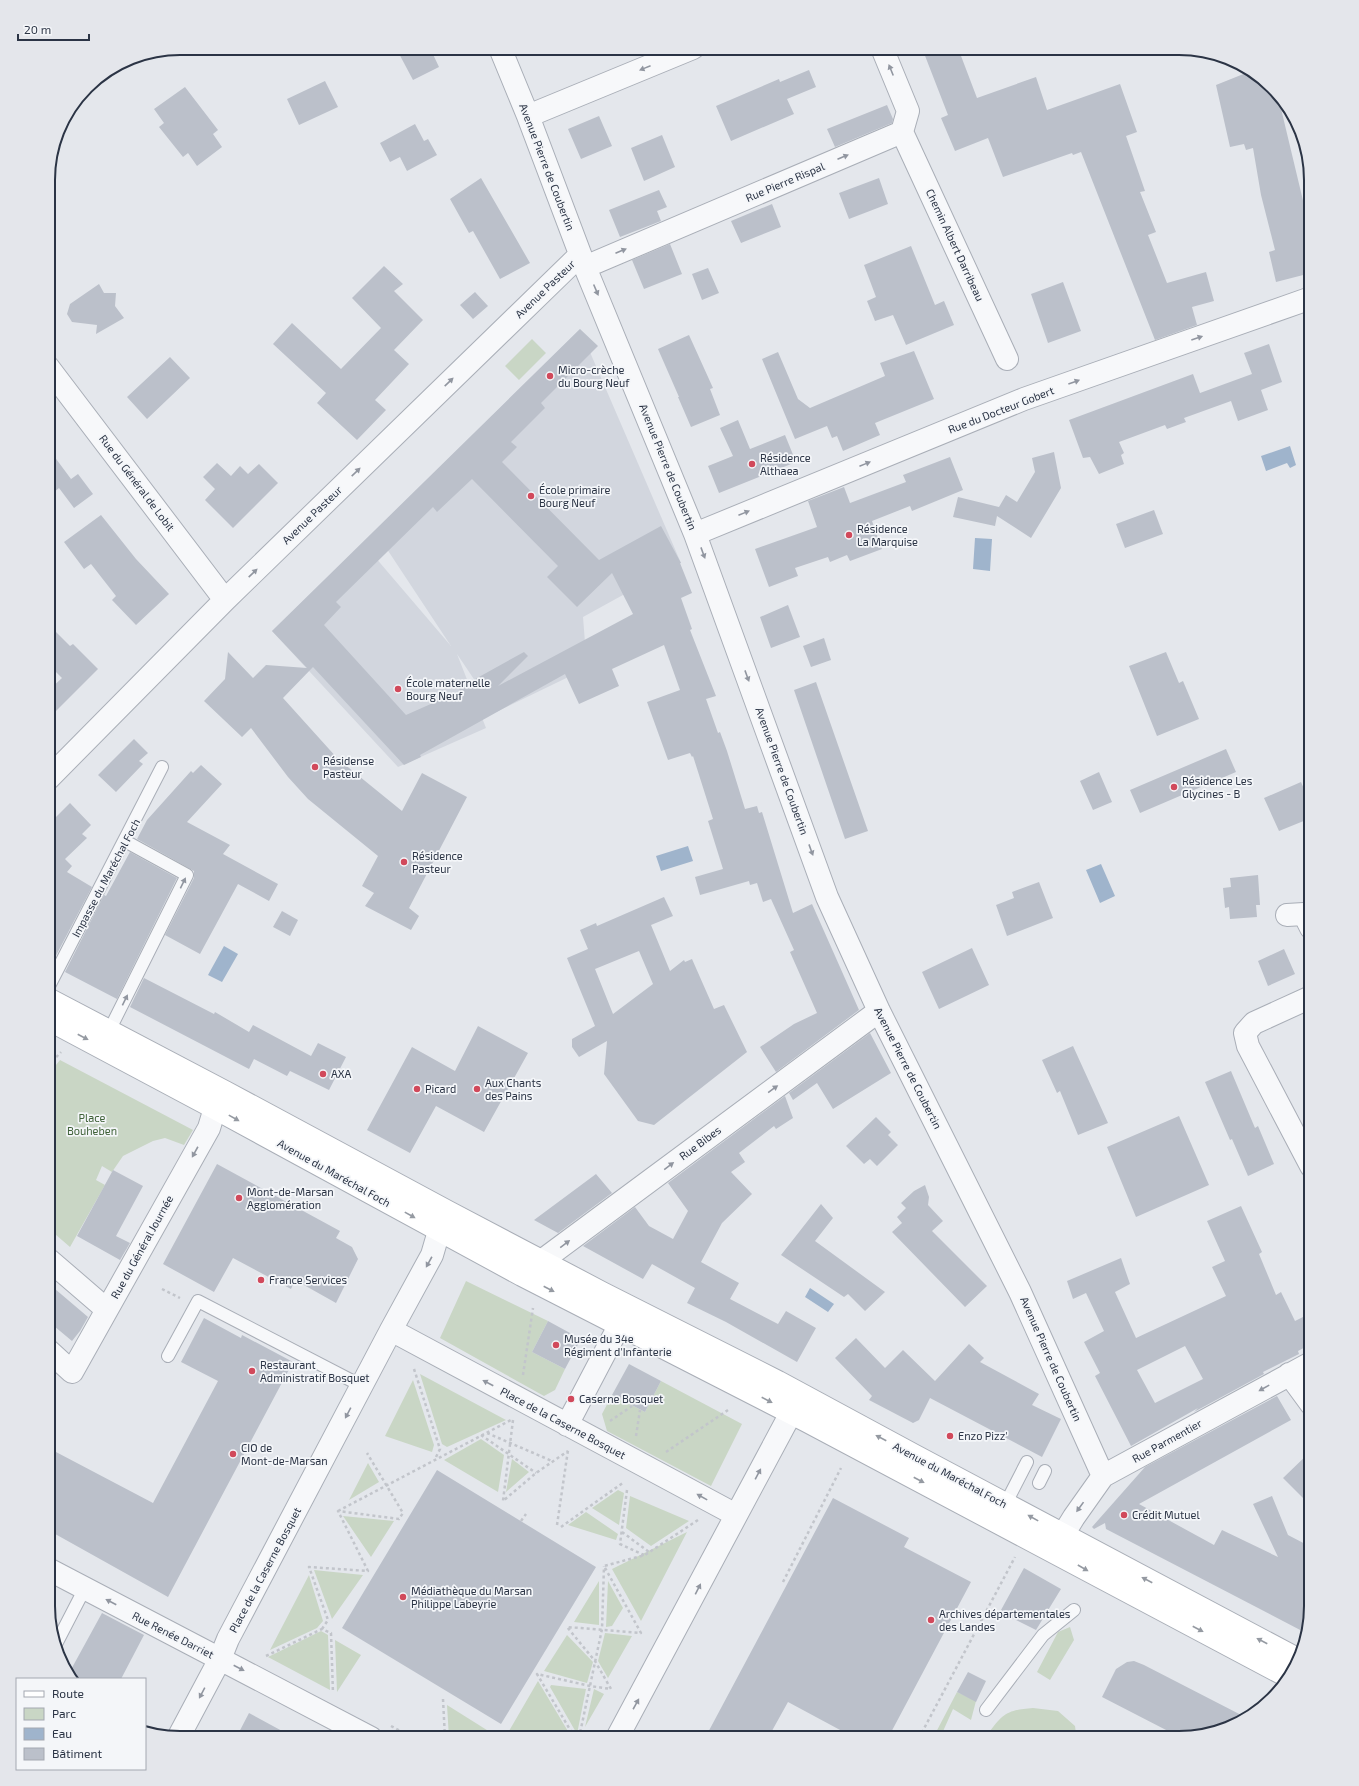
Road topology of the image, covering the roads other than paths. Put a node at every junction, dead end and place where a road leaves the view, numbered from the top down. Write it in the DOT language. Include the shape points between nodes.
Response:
graph roads {
  1 [pos="503,55"];
  2 [pos="677,55"];
  3 [pos="885,55"];
  4 [pos="528,116"];
  5 [pos="902,132"];
  6 [pos="582,261"];
  7 [pos="1304,300"];
  8 [pos="1007,359"];
  9 [pos="55,376"];
  10 [pos="695,534"];
  11 [pos="225,600"];
  12 [pos="162,767"];
  13 [pos="55,772"];
  14 [pos="125,841"];
  15 [pos="1304,914"];
  16 [pos="1287,915"];
  17 [pos="55,975"];
  18 [pos="1304,1000"];
  19 [pos="55,1004"];
  20 [pos="879,1011"];
  21 [pos="55,1022"];
  22 [pos="105,1040"];
  23 [pos="220,1100"];
  24 [pos="1304,1153"];
  25 [pos="444,1222"];
  26 [pos="541,1261"];
  27 [pos="55,1264"];
  28 [pos="522,1275"];
  29 [pos="602,1293"];
  30 [pos="110,1303"];
  31 [pos="619,1326"];
  32 [pos="391,1330"];
  33 [pos="55,1356"];
  34 [pos="168,1356"];
  35 [pos="1304,1366"];
  36 [pos="1289,1374"];
  37 [pos="778,1382"];
  38 [pos="362,1386"];
  39 [pos="1304,1394"];
  40 [pos="791,1413"];
  41 [pos="568,1436"];
  42 [pos="1027,1462"];
  43 [pos="1045,1471"];
  44 [pos="1103,1476"];
  45 [pos="1039,1483"];
  46 [pos="1006,1503"];
  47 [pos="736,1515"];
  48 [pos="1058,1543"];
  49 [pos="55,1573"];
  50 [pos="85,1588"];
  51 [pos="1074,1610"];
  52 [pos="59,1638"];
  53 [pos="1293,1657"];
  54 [pos="220,1659"];
  55 [pos="1283,1674"];
  56 [pos="986,1710"];
  57 [pos="182,1731"];
  58 [pos="358,1731"];
  59 [pos="621,1731"];
  1 -- 4 [label="street, Avenue Pierre de Coubertin"];
  2 -- 4 [label="street, one-way"];
  5 -- 3 [label="street, one-way" via="908,111"];
  4 -- 6 [label="street, Avenue Pierre de Coubertin"];
  6 -- 5 [label="street, Rue Pierre Rispal, one-way"];
  5 -- 8 [label="street, Chemin Albert Darribeau"];
  6 -- 10 [label="street, Avenue Pierre de Coubertin, one-way"];
  11 -- 6 [label="street, Avenue Pasteur, one-way"];
  10 -- 7 [label="street, Rue du Docteur Gobert, one-way" via="1024,400"];
  9 -- 11 [label="street, Rue du Général de Lobit"];
  10 -- 20 [label="street, Avenue Pierre de Coubertin, one-way" via="827,897"];
  11 -- 13 [label="street, Avenue Pasteur"];
  12 -- 14 [label="lane, Impasse du Maréchal Foch"];
  14 -- 17 [label="lane, Impasse du Maréchal Foch"];
  22 -- 14 [label="lane, one-way" via="187,875"];
  15 -- 16 [label="street"];
  18 -- 24 [label="street" via="1254,1023 1245,1033 1248,1046"];
  19 -- 22 [label="main road, Avenue du Maréchal Foch"];
  26 -- 20 [label="street, Rue Bibes, one-way"];
  20 -- 44 [label="street, Avenue Pierre de Coubertin" via="1020,1292"];
  21 -- 22 [label="main road, Avenue du Maréchal Foch, one-way"];
  22 -- 23 [label="main road, Avenue du Maréchal Foch"];
  23 -- 25 [label="main road, Avenue du Maréchal Foch"];
  23 -- 30 [label="street, Rue du Général Journée, one-way" via="209,1128"];
  25 -- 26 [label="main road, Avenue du Maréchal Foch"];
  25 -- 28 [label="main road, Avenue du Maréchal Foch"];
  25 -- 32 [label="street, Place de la Caserne Bosquet, one-way" via="432,1255"];
  26 -- 28 [label="street, Rue Bibes"];
  26 -- 29 [label="main road, Avenue du Maréchal Foch"];
  27 -- 30 [label="street"];
  28 -- 31 [label="main road, Avenue du Maréchal Foch, one-way"];
  29 -- 31 [label="street"];
  29 -- 37 [label="main road, Avenue du Maréchal Foch"];
  30 -- 33 [label="street, Rue du Général Journée" via="72,1372"];
  31 -- 37 [label="street" via="641,1324 758,1382"];
  31 -- 40 [label="main road, Avenue du Maréchal Foch, one-way"];
  31 -- 41 [label="street"];
  32 -- 38 [label="street, Place de la Caserne Bosquet"];
  41 -- 32 [label="street, Place de la Caserne Bosquet, one-way"];
  34 -- 38 [label="lane" via="198,1301"];
  35 -- 36 [label="street, Rue Parmentier"];
  36 -- 39 [label="street"];
  36 -- 44 [label="street, Rue Parmentier, one-way"];
  46 -- 37 [label="main road, Avenue du Maréchal Foch, one-way"];
  38 -- 54 [label="street, Place de la Caserne Bosquet, one-way" via="228,1639"];
  47 -- 40 [label="street, one-way"];
  40 -- 48 [label="main road, Avenue du Maréchal Foch, one-way" via="1026,1537"];
  47 -- 41 [label="street, Place de la Caserne Bosquet, one-way" via="647,1467"];
  42 -- 46 [label="lane"];
  43 -- 45 [label="lane"];
  44 -- 48 [label="street, Rue Parmentier, one-way"];
  48 -- 46 [label="main road, Avenue du Maréchal Foch, one-way"];
  59 -- 47 [label="street, one-way"];
  53 -- 48 [label="main road, Avenue du Maréchal Foch, one-way"];
  48 -- 55 [label="main road, Avenue du Maréchal Foch, one-way"];
  49 -- 50 [label="street, Rue Renée Darriet"];
  50 -- 52 [label="lane"];
  54 -- 50 [label="street, Rue Renée Darriet, one-way"];
  51 -- 56 [label="lane" via="1043,1635"];
  54 -- 57 [label="street, Rue Renée Darriet, one-way"];
  54 -- 58 [label="street, one-way"];
}
